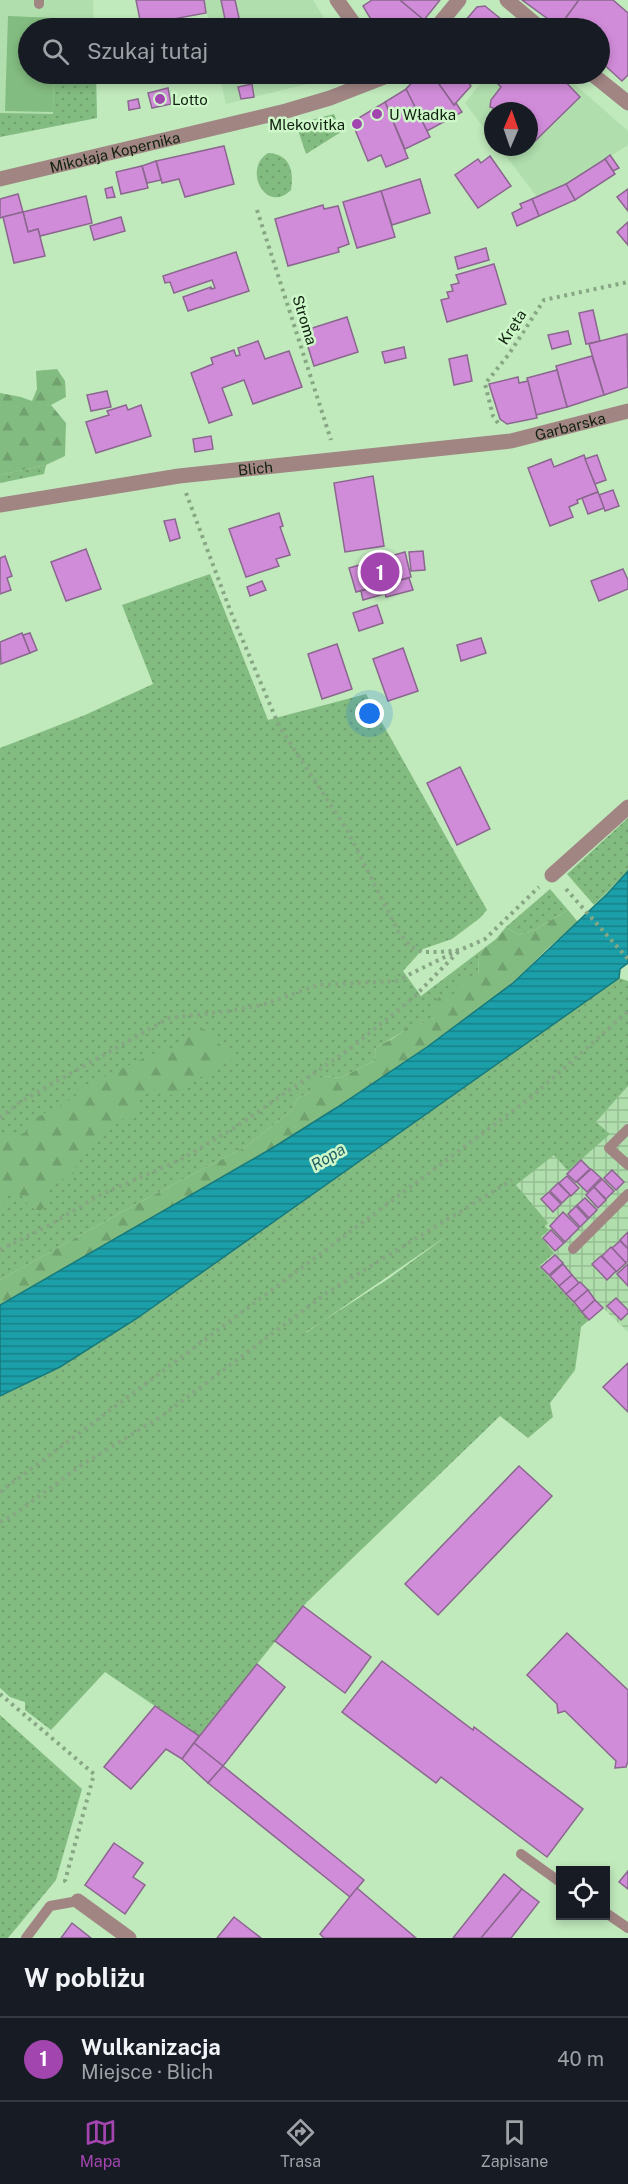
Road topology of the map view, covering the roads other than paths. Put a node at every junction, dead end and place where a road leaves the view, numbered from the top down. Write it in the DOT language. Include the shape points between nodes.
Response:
graph roads {
  1 [pos="337,0"];
  2 [pos="459,0"];
  3 [pos="507,0"];
  4 [pos="350,18"];
  5 [pos="444,18"];
  6 [pos="528,18"];
  7 [pos="366,84"];
  8 [pos="604,84"];
  9 [pos="628,103"];
  10 [pos="0,179"];
  11 [pos="628,411"];
  12 [pos="511,441"];
  13 [pos="0,505"];
  14 [pos="628,807"];
  15 [pos="557,880"];
  16 [pos="628,1129"];
  17 [pos="628,1165"];
  18 [pos="628,1194"];
  19 [pos="573,1249"];
  20 [pos="521,1854"];
  21 [pos="556,1878"];
  22 [pos="78,1900"];
  23 [pos="610,1916"];
  24 [pos="628,1928"];
  25 [pos="26,1938"];
  26 [pos="129,1938"];
  1 -- 4 [label="street"];
  2 -- 5 [label="street"];
  3 -- 6 [label="street"];
  7 -- 10 [label="street, Mikołaja Kopernika" via="330,98 231,124"];
  8 -- 9 [label="street"];
  11 -- 12 [label="street, Garbarska"];
  12 -- 13 [label="street, Blich" via="179,476"];
  14 -- 15 [label="street"];
  16 -- 17 [label="lane" via="609,1148"];
  18 -- 19 [label="lane"];
  20 -- 21 [label="lane"];
  22 -- 25 [label="lane" via="50,1906"];
  22 -- 26 [label="street"];
  23 -- 24 [label="lane"];
}
